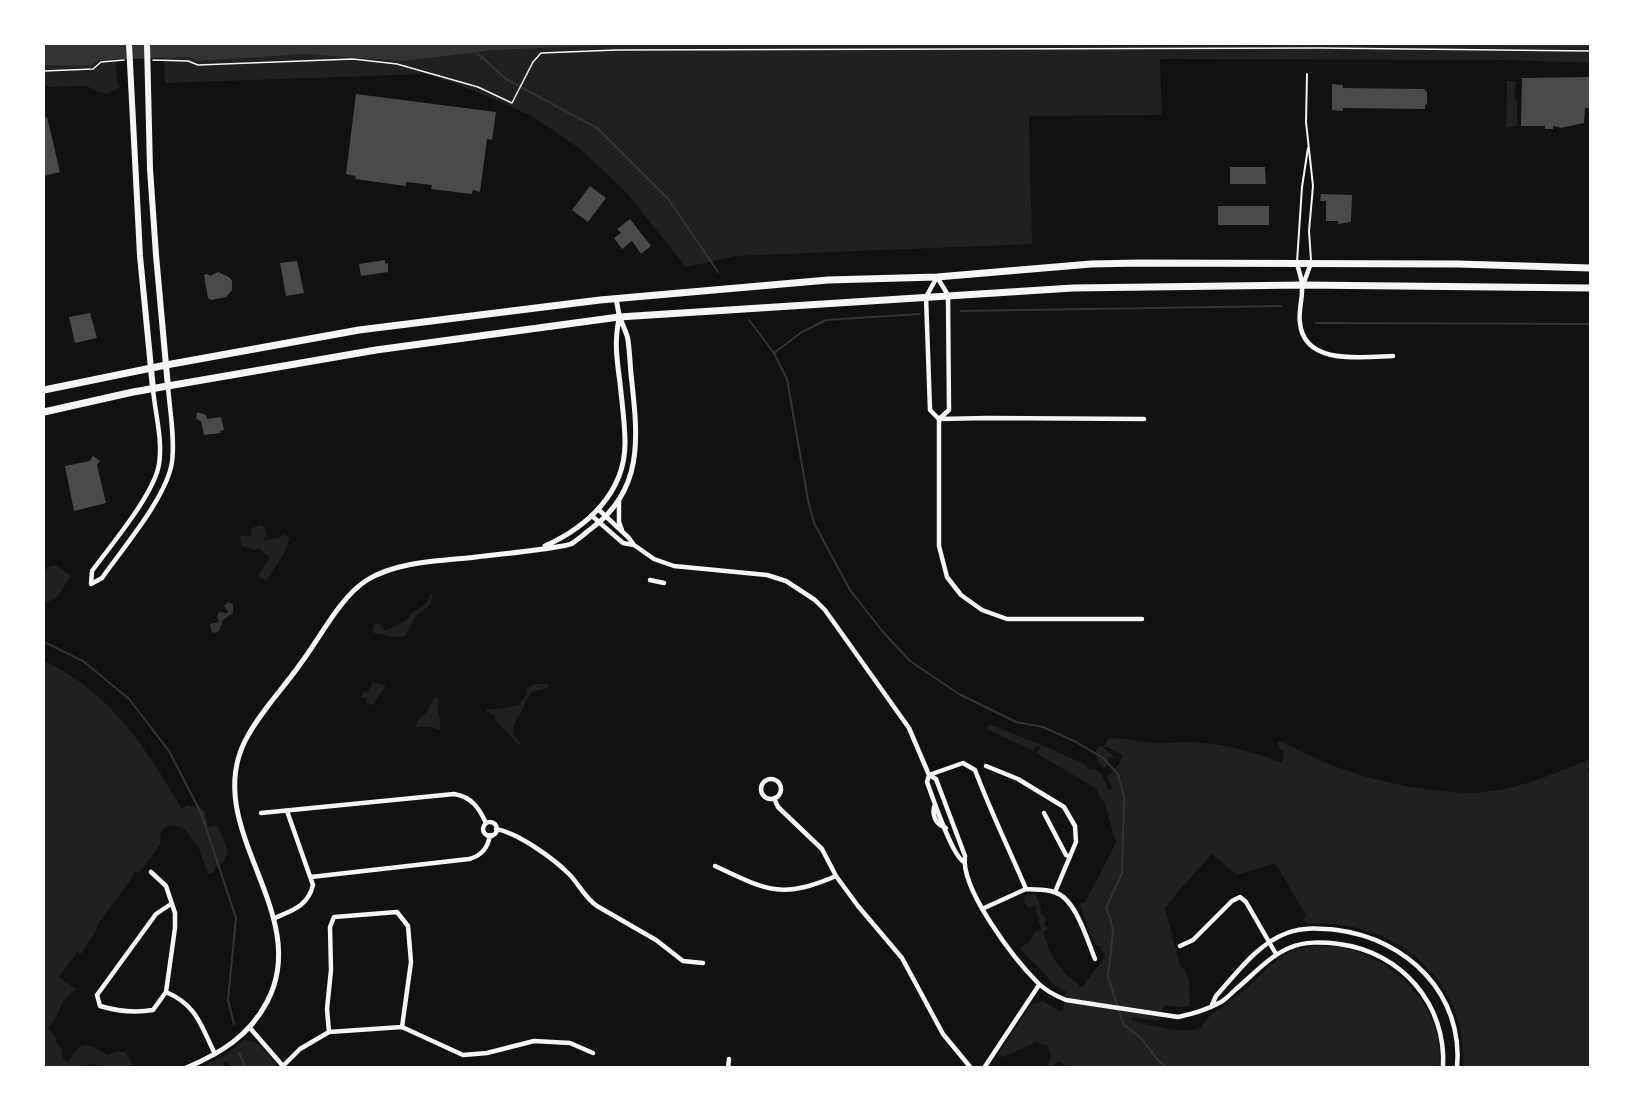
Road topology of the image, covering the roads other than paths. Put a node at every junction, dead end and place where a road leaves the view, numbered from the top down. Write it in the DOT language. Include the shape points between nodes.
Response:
graph roads {
  1 [pos="129,44"];
  2 [pos="147,44"];
  3 [pos="1307,74"];
  4 [pos="1309,145"];
  5 [pos="1297,263"];
  6 [pos="1311,263"];
  7 [pos="1590,268"];
  8 [pos="937,277"];
  9 [pos="1303,285"];
  10 [pos="1590,288"];
  11 [pos="948,295"];
  12 [pos="926,297"];
  13 [pos="616,300"];
  14 [pos="619,317"];
  15 [pos="1394,356"];
  16 [pos="166,365"];
  17 [pos="151,368"];
  18 [pos="168,387"];
  19 [pos="153,389"];
  20 [pos="44,390"];
  21 [pos="44,412"];
  22 [pos="939,419"];
  23 [pos="1144,419"];
  24 [pos="160,463"];
  25 [pos="171,464"];
  26 [pos="620,498"];
  27 [pos="598,509"];
  28 [pos="592,516"];
  29 [pos="606,516"];
  30 [pos="599,522"];
  31 [pos="623,533"];
  32 [pos="634,545"];
  33 [pos="537,550"];
  34 [pos="650,580"];
  35 [pos="664,583"];
  36 [pos="1142,619"];
  37 [pos="986,766"];
  38 [pos="929,775"];
  39 [pos="774,798"];
  40 [pos="287,812"];
  41 [pos="261,813"];
  42 [pos="1044,813"];
  43 [pos="486,823"];
  44 [pos="496,829"];
  45 [pos="490,836"];
  46 [pos="1070,858"];
  47 [pos="964,862"];
  48 [pos="715,866"];
  49 [pos="151,872"];
  50 [pos="836,876"];
  51 [pos="311,877"];
  52 [pos="1026,889"];
  53 [pos="1055,892"];
  54 [pos="171,904"];
  55 [pos="982,909"];
  56 [pos="275,918"];
  57 [pos="1270,942"];
  58 [pos="1180,946"];
  59 [pos="1276,954"];
  60 [pos="1095,959"];
  61 [pos="703,963"];
  62 [pos="1039,985"];
  63 [pos="166,992"];
  64 [pos="1212,1005"];
  65 [pos="402,1027"];
  66 [pos="250,1028"];
  67 [pos="329,1032"];
  68 [pos="593,1053"];
  69 [pos="215,1054"];
  70 [pos="729,1059"];
  71 [pos="284,1067"];
  72 [pos="186,1068"];
  73 [pos="728,1068"];
  74 [pos="971,1068"];
  75 [pos="984,1068"];
  76 [pos="1443,1068"];
  77 [pos="1457,1068"];
  1 -- 17 [label="main road" via="140,256"];
  2 -- 16 [label="main road" via="149,137"];
  3 -- 4 [label="lane"];
  4 -- 5 [label="lane"];
  4 -- 6 [label="lane" via="1313,186"];
  5 -- 6 [label="highway"];
  5 -- 8 [label="highway" via="1091,264"];
  5 -- 9 [label="street"];
  6 -- 7 [label="highway"];
  6 -- 9 [label="street"];
  8 -- 11 [label="street"];
  8 -- 12 [label="street"];
  8 -- 13 [label="highway" via="828,280"];
  9 -- 10 [label="highway"];
  9 -- 11 [label="highway" via="1073,288"];
  9 -- 15 [label="street" via="1300,323 1303,337 1312,347 1327,355"];
  11 -- 12 [label="highway"];
  11 -- 22 [label="street" via="949,410"];
  12 -- 14 [label="highway"];
  12 -- 22 [label="street" via="930,410"];
  13 -- 14 [label="street"];
  13 -- 16 [label="highway" via="359,330"];
  14 -- 18 [label="highway" via="376,350"];
  14 -- 26 [label="street" via="628,336 637,444 632,471"];
  14 -- 27 [label="street" via="615,338 625,445 622,469 613,490"];
  16 -- 17 [label="highway"];
  16 -- 18 [label="main road"];
  17 -- 19 [label="main road"];
  17 -- 20 [label="highway"];
  18 -- 19 [label="highway"];
  18 -- 25 [label="street" via="173,438"];
  19 -- 21 [label="highway"];
  19 -- 24 [label="street"];
  22 -- 23 [label="street"];
  22 -- 36 [label="street" via="939,546 947,577 961,595 982,610 1007,619"];
  24 -- 25 [label="street"];
  24 -- 25 [label="street" via="144,499 92,571 90,584 102,578 153,505"];
  26 -- 29 [label="street"];
  26 -- 31 [label="street" via="619,522"];
  27 -- 28 [label="street"];
  27 -- 29 [label="street"];
  28 -- 30 [label="street"];
  28 -- 33 [label="street" via="565,537"];
  29 -- 30 [label="street"];
  29 -- 31 [label="street"];
  30 -- 32 [label="street" via="623,543"];
  30 -- 33 [label="street" via="570,544"];
  31 -- 32 [label="street"];
  32 -- 38 [label="street" via="654,559 674,566 767,575 786,581 815,600 909,728"];
  33 -- 56 [label="street" via="433,561 388,571 366,581 349,596 261,716 236,765 235,802"];
  34 -- 35 [label="street"];
  37 -- 46 [label="street" via="1018,779 1064,807 1075,826 1076,842"];
  38 -- 47 [label="street" via="936,779"];
  38 -- 47 [label="street" via="927,782 935,803 958,859"];
  38 -- 52 [label="street" via="963,763 975,770"];
  39 -- 39 [label="street" via="781,791 780,784 769,779 762,785 762,792 765,797"];
  39 -- 50 [label="street" via="778,807 822,849"];
  40 -- 41 [label="street"];
  40 -- 43 [label="street" via="454,794 477,806"];
  40 -- 51 [label="street"];
  42 -- 46 [label="street"];
  43 -- 44 [label="street" via="493,823"];
  43 -- 45 [label="street" via="483,831"];
  44 -- 45 [label="street"];
  44 -- 61 [label="street" via="511,833 561,867 597,906 656,940 682,961"];
  45 -- 51 [label="street" via="486,848 475,858"];
  46 -- 53 [label="street"];
  47 -- 55 [label="street"];
  48 -- 50 [label="street" via="780,891 796,890"];
  49 -- 54 [label="street" via="166,886"];
  50 -- 74 [label="street" via="902,958 943,1034"];
  51 -- 56 [label="street" via="312,892 303,904"];
  52 -- 53 [label="street"];
  52 -- 55 [label="street"];
  53 -- 60 [label="street" via="1065,896 1075,910"];
  54 -- 63 [label="street" via="175,928"];
  54 -- 63 [label="street" via="156,915 97,995 100,1006 140,1012 153,1010"];
  55 -- 62 [label="street" via="1006,947"];
  56 -- 66 [label="street" via="279,948 275,979 271,994"];
  57 -- 58 [label="street" via="1239,897 1193,940"];
  57 -- 59 [label="street"];
  57 -- 64 [label="street" via="1254,954"];
  57 -- 77 [label="street" via="1299,929 1321,928 1375,939 1408,957 1440,990 1448,1008 1458,1050"];
  59 -- 64 [label="street" via="1221,1002"];
  59 -- 76 [label="street" via="1301,944 1329,943 1370,952 1397,966 1420,989 1433,1011 1443,1042"];
  62 -- 64 [label="street" via="1066,1000 1162,1016 1193,1014"];
  62 -- 75 [label="street"];
  63 -- 69 [label="street" via="182,999 194,1012"];
  65 -- 67 [label="street"];
  65 -- 67 [label="street" via="411,962 408,926 398,912 334,916 330,927"];
  65 -- 68 [label="street" via="463,1055 534,1041 570,1043"];
  66 -- 69 [label="street"];
  66 -- 71 [label="street"];
  67 -- 71 [label="street" via="300,1049"];
  69 -- 72 [label="street"];
  70 -- 73 [label="street"];
}
